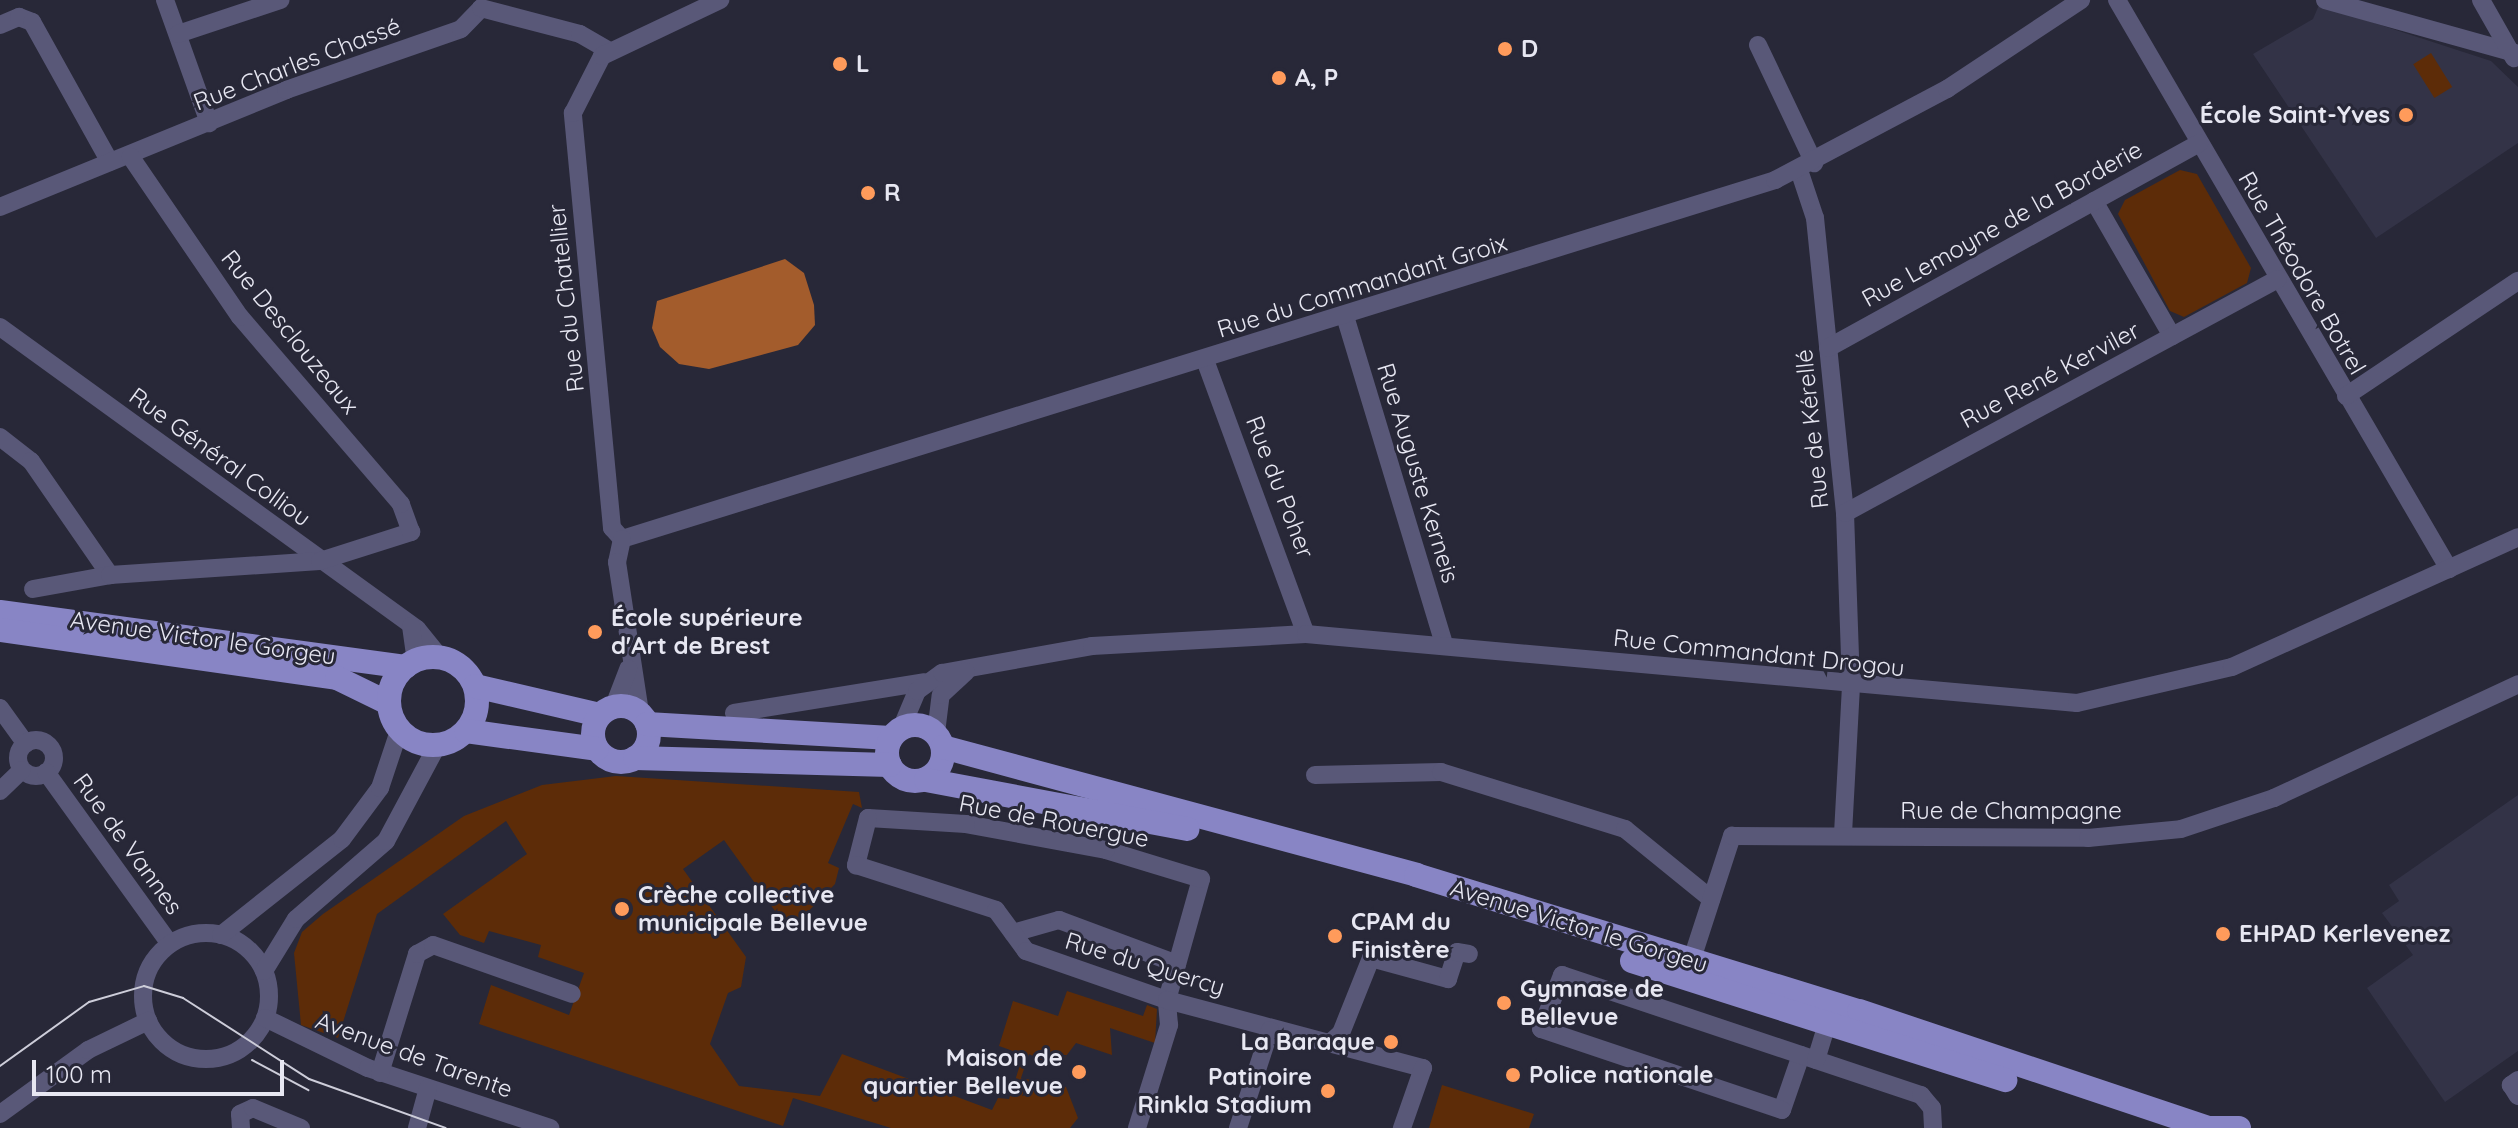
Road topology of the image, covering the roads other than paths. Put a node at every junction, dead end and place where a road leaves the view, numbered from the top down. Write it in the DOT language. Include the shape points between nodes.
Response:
graph roads {
  1 [pos="165,0"];
  2 [pos="280,0"];
  3 [pos="720,0"];
  4 [pos="2081,0"];
  5 [pos="2117,0"];
  6 [pos="2325,0"];
  7 [pos="2481,0"];
  8 [pos="476,4"];
  9 [pos="0,25"];
  10 [pos="178,34"];
  11 [pos="1758,45"];
  12 [pos="609,51"];
  13 [pos="2515,56"];
  14 [pos="209,123"];
  15 [pos="2199,143"];
  16 [pos="131,157"];
  17 [pos="110,162"];
  18 [pos="1807,167"];
  19 [pos="2094,201"];
  20 [pos="0,207"];
  21 [pos="2278,279"];
  22 [pos="2518,281"];
  23 [pos="1345,316"];
  24 [pos="0,327"];
  25 [pos="2172,336"];
  26 [pos="1828,348"];
  27 [pos="1205,360"];
  28 [pos="2346,396"];
  29 [pos="0,437"];
  30 [pos="1845,513"];
  31 [pos="2518,537"];
  32 [pos="622,539"];
  33 [pos="320,561"];
  34 [pos="2449,569"];
  35 [pos="110,575"];
  36 [pos="33,589"];
  37 [pos="0,612"];
  38 [pos="0,630"];
  39 [pos="1306,634"];
  40 [pos="1444,644"];
  41 [pos="420,661"];
  42 [pos="629,666"];
  43 [pos="966,672"];
  44 [pos="925,682"];
  45 [pos="2518,684"];
  46 [pos="475,686"];
  47 [pos="1851,686"];
  48 [pos="388,703"];
  49 [pos="0,708"];
  50 [pos="607,710"];
  51 [pos="734,713"];
  52 [pos="644,718"];
  53 [pos="399,731"];
  54 [pos="466,731"];
  55 [pos="896,734"];
  56 [pos="939,740"];
  57 [pos="26,744"];
  58 [pos="437,746"];
  59 [pos="597,749"];
  60 [pos="635,758"];
  61 [pos="890,765"];
  62 [pos="22,770"];
  63 [pos="46,772"];
  64 [pos="1315,775"];
  65 [pos="926,780"];
  66 [pos="0,791"];
  67 [pos="1843,835"];
  68 [pos="856,865"];
  69 [pos="1711,899"];
  70 [pos="1013,933"];
  71 [pos="221,935"];
  72 [pos="170,944"];
  73 [pos="1469,954"];
  74 [pos="1691,962"];
  75 [pos="1177,964"];
  76 [pos="264,971"];
  77 [pos="572,994"];
  78 [pos="1167,1000"];
  79 [pos="265,1018"];
  80 [pos="148,1021"];
  81 [pos="1827,1023"];
  82 [pos="1270,1030"];
  83 [pos="284,1031"];
  84 [pos="255,1036"];
  85 [pos="1330,1043"];
  86 [pos="1808,1058"];
  87 [pos="380,1073"];
  88 [pos="2518,1080"];
  89 [pos="428,1088"];
  90 [pos="2518,1096"];
  91 [pos="0,1114"];
  92 [pos="241,1128"];
  93 [pos="301,1128"];
  94 [pos="417,1128"];
  95 [pos="550,1128"];
  96 [pos="1137,1128"];
  97 [pos="1238,1128"];
  98 [pos="1402,1128"];
  99 [pos="1933,1128"];
  100 [pos="2166,1128"];
  101 [pos="2208,1128"];
  102 [pos="2239,1128"];
  1 -- 10 [label="street"];
  2 -- 10 [label="street"];
  3 -- 12 [label="street, Rue du Chatellier"];
  4 -- 18 [label="street, Rue du Commandant Groix" via="1947,89"];
  5 -- 15 [label="street, Rue Théodore Botrel"];
  6 -- 13 [label="street"];
  7 -- 13 [label="street"];
  8 -- 12 [label="street, Rue Charles Chassé" via="580,34"];
  8 -- 14 [label="street, Rue Charles Chassé" via="461,29"];
  9 -- 17 [label="street" via="19,17 32,22"];
  10 -- 14 [label="street"];
  11 -- 18 [label="street, Rue de Kérellé"];
  12 -- 32 [label="street, Rue du Chatellier" via="585,83 572,120 612,528"];
  14 -- 16 [label="street, Rue Charles Chassé"];
  15 -- 19 [label="street, Rue Lemoyne de la Borderie"];
  15 -- 21 [label="street, Rue Théodore Botrel"];
  16 -- 17 [label="street"];
  16 -- 33 [label="street, Rue Desclouzeaux" via="240,317 401,504 411,532"];
  17 -- 20 [label="street"];
  18 -- 23 [label="street, Rue du Commandant Groix"];
  18 -- 26 [label="street, Rue de Kérellé"];
  19 -- 25 [label="street"];
  19 -- 26 [label="street, Rue Lemoyne de la Borderie"];
  21 -- 25 [label="street, Rue René Kerviler"];
  21 -- 28 [label="street, Rue Théodore Botrel"];
  22 -- 28 [label="street"];
  23 -- 27 [label="street, Rue du Commandant Groix"];
  23 -- 40 [label="street, Rue Auguste Kerneis"];
  24 -- 33 [label="street, Rue Général Colliou"];
  25 -- 30 [label="street, Rue René Kerviler"];
  26 -- 30 [label="street, Rue de Kérellé"];
  27 -- 32 [label="street, Rue du Commandant Groix"];
  27 -- 39 [label="street, Rue du Poher"];
  28 -- 34 [label="street, Rue Théodore Botrel"];
  29 -- 35 [label="street" via="31,461 87,549"];
  30 -- 47 [label="street, Rue de Kérellé"];
  31 -- 34 [label="street, Rue Commandant Drogou"];
  32 -- 42 [label="street, Rue du Chatellier" via="617,562"];
  33 -- 35 [label="street"];
  33 -- 41 [label="street, Rue Général Colliou" via="411,626"];
  34 -- 47 [label="street, Rue Commandant Drogou" via="2302,641 2164,688 2077,703"];
  35 -- 36 [label="street"];
  37 -- 41 [label="main road, Avenue Victor le Gorgeu"];
  38 -- 48 [label="main road, Avenue Victor le Gorgeu" via="337,678"];
  39 -- 40 [label="street, Rue Commandant Drogou"];
  39 -- 43 [label="street, Rue Commandant Drogou" via="1092,646"];
  40 -- 47 [label="street, Rue Commandant Drogou"];
  41 -- 46 [label="main road, Avenue Victor le Gorgeu" via="461,667"];
  41 -- 48 [label="main road"];
  42 -- 50 [label="street, Rue du Chatellier"];
  42 -- 52 [label="street, Rue du Chatellier"];
  43 -- 44 [label="street, Rue Commandant Drogou"];
  43 -- 56 [label="street" via="941,695"];
  44 -- 51 [label="street, Rue Commandant Drogou"];
  44 -- 55 [label="street"];
  45 -- 67 [label="street, Rue de Champagne" via="2274,798 2181,829 2088,838"];
  46 -- 50 [label="main road, Avenue Victor le Gorgeu"];
  46 -- 54 [label="main road" via="477,710"];
  47 -- 67 [label="street, Rue de Kérellé"];
  48 -- 53 [label="main road"];
  49 -- 57 [label="street"];
  50 -- 52 [label="main road"];
  50 -- 59 [label="main road" via="593,735"];
  52 -- 55 [label="main road"];
  52 -- 60 [label="main road" via="646,747"];
  53 -- 58 [label="main road"];
  53 -- 71 [label="street" via="380,788 342,839"];
  54 -- 58 [label="main road"];
  54 -- 59 [label="main road"];
  55 -- 56 [label="main road" via="919,725"];
  55 -- 61 [label="main road"];
  56 -- 65 [label="main road" via="941,767"];
  56 -- 74 [label="main road, Avenue Victor le Gorgeu" via="1416,875"];
  57 -- 62 [label="street" via="18,756"];
  57 -- 63 [label="street, Rue de Vannes" via="40,741 51,750"];
  58 -- 76 [label="street" via="386,841 296,919"];
  59 -- 60 [label="main road" via="611,760"];
  60 -- 61 [label="main road"];
  61 -- 65 [label="main road" via="901,778"];
  62 -- 63 [label="street, Rue de Vannes"];
  62 -- 66 [label="street"];
  63 -- 72 [label="street, Rue de Vannes"];
  64 -- 69 [label="street" via="1441,772 1625,829"];
  65 -- 81 [label="main road, Avenue Victor le Gorgeu" via="1163,823 1397,882"];
  67 -- 69 [label="street, Rue de Champagne" via="1732,836"];
  68 -- 70 [label="street, Rue du Quercy" via="996,910"];
  68 -- 75 [label="street, Rue de Rouergue" via="868,818 966,824 1106,850 1201,879"];
  69 -- 74 [label="street, Rue de Champagne"];
  70 -- 75 [label="street, Rue du Quercy" via="1059,920"];
  70 -- 78 [label="street, Rue du Quercy" via="1026,951"];
  71 -- 72 [label="street"];
  71 -- 76 [label="street" via="247,948"];
  72 -- 80 [label="street" via="146,979"];
  73 -- 85 [label="street" via="1457,952 1448,979 1371,958 1341,1033"];
  74 -- 101 [label="main road, Avenue Victor le Gorgeu"];
  75 -- 78 [label="street, Rue de Rouergue"];
  76 -- 79 [label="street"];
  77 -- 87 [label="street" via="433,945 417,954"];
  78 -- 82 [label="street, Rue du Quercy"];
  78 -- 96 [label="street, Rue de Rouergue" via="1169,1025"];
  79 -- 83 [label="street, Avenue de Tarente"];
  79 -- 84 [label="street"];
  80 -- 84 [label="street" via="158,1037 192,1058 230,1055"];
  80 -- 91 [label="street" via="88,1050"];
  81 -- 86 [label="street"];
  81 -- 100 [label="main road, Avenue Victor le Gorgeu"];
  82 -- 85 [label="street, Rue du Quercy"];
  82 -- 97 [label="street"];
  83 -- 84 [label="street"];
  83 -- 87 [label="street, Avenue de Tarente"];
  85 -- 98 [label="street, Rue du Quercy" via="1423,1068"];
  86 -- 86 [label="street" via="1782,1110 1541,1029 1562,975"];
  86 -- 99 [label="street" via="1921,1095 1932,1108"];
  87 -- 89 [label="street, Avenue de Tarente"];
  88 -- 90 [label="street" via="2511,1085"];
  89 -- 94 [label="street"];
  89 -- 95 [label="street, Avenue de Tarente"];
  92 -- 93 [label="street" via="240,1114 253,1108"];
  101 -- 102 [label="main road, Avenue Victor le Gorgeu"];
}
